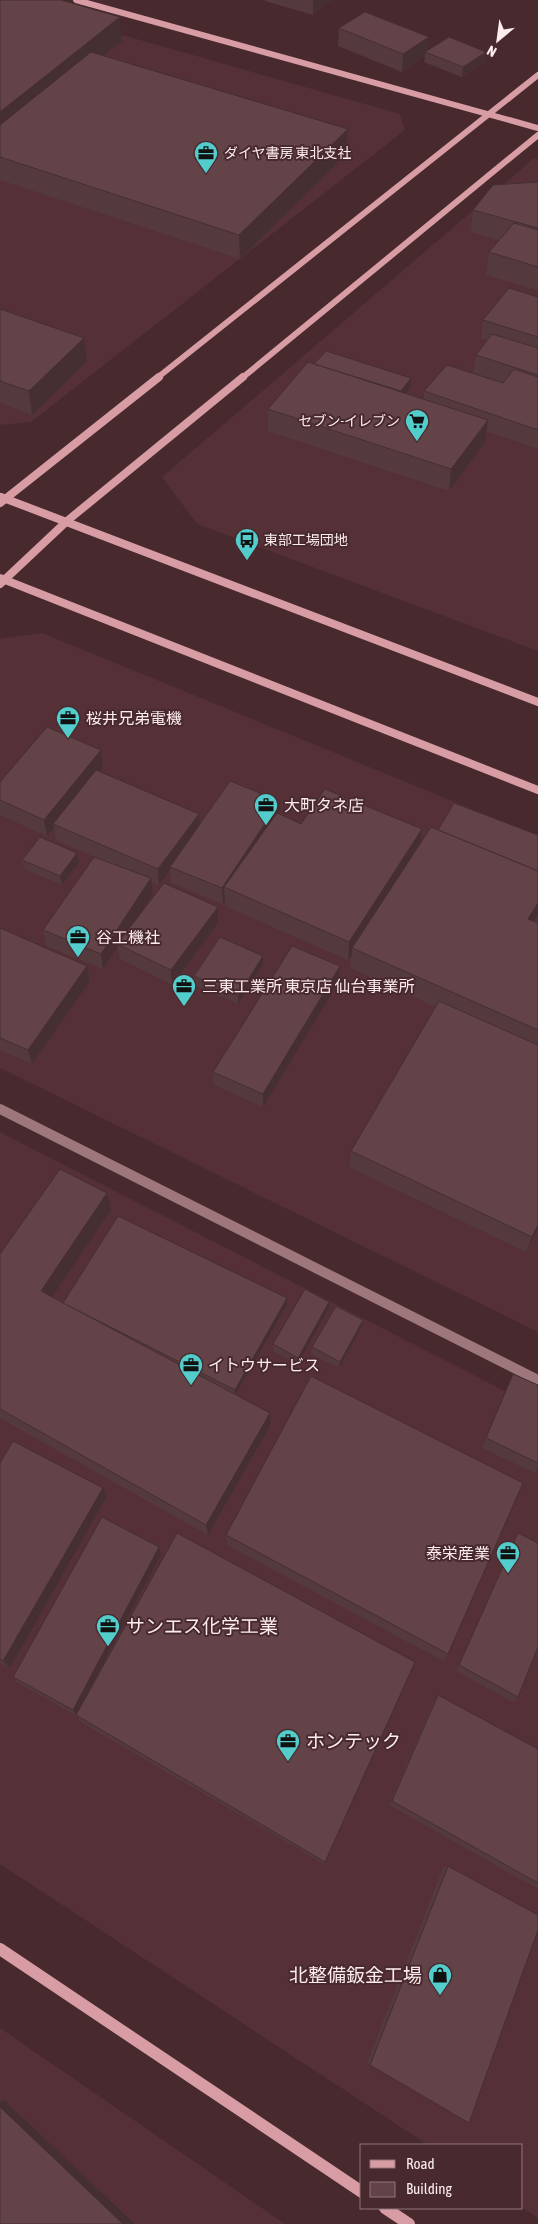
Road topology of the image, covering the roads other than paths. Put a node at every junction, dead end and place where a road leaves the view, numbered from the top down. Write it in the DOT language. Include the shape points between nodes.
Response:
graph roads {
  1 [pos="76,0"];
  2 [pos="538,75"];
  3 [pos="489,114"];
  4 [pos="538,128"];
  5 [pos="538,136"];
  6 [pos="2,499"];
  7 [pos="67,521"];
  8 [pos="2,581"];
  9 [pos="538,702"];
  10 [pos="538,790"];
  11 [pos="0,1109"];
  12 [pos="538,1380"];
  13 [pos="0,1950"];
  14 [pos="360,2191"];
  15 [pos="386,2209"];
  16 [pos="409,2224"];
  1 -- 3 [label="street"];
  2 -- 3 [label="street"];
  3 -- 4 [label="street"];
  3 -- 6 [label="street"];
  5 -- 7 [label="street"];
  6 -- 7 [label="street"];
  7 -- 8 [label="street"];
  7 -- 9 [label="street"];
  8 -- 10 [label="street"];
  11 -- 12 [label="street"];
  13 -- 14 [label="street"];
  15 -- 16 [label="street"];
}
